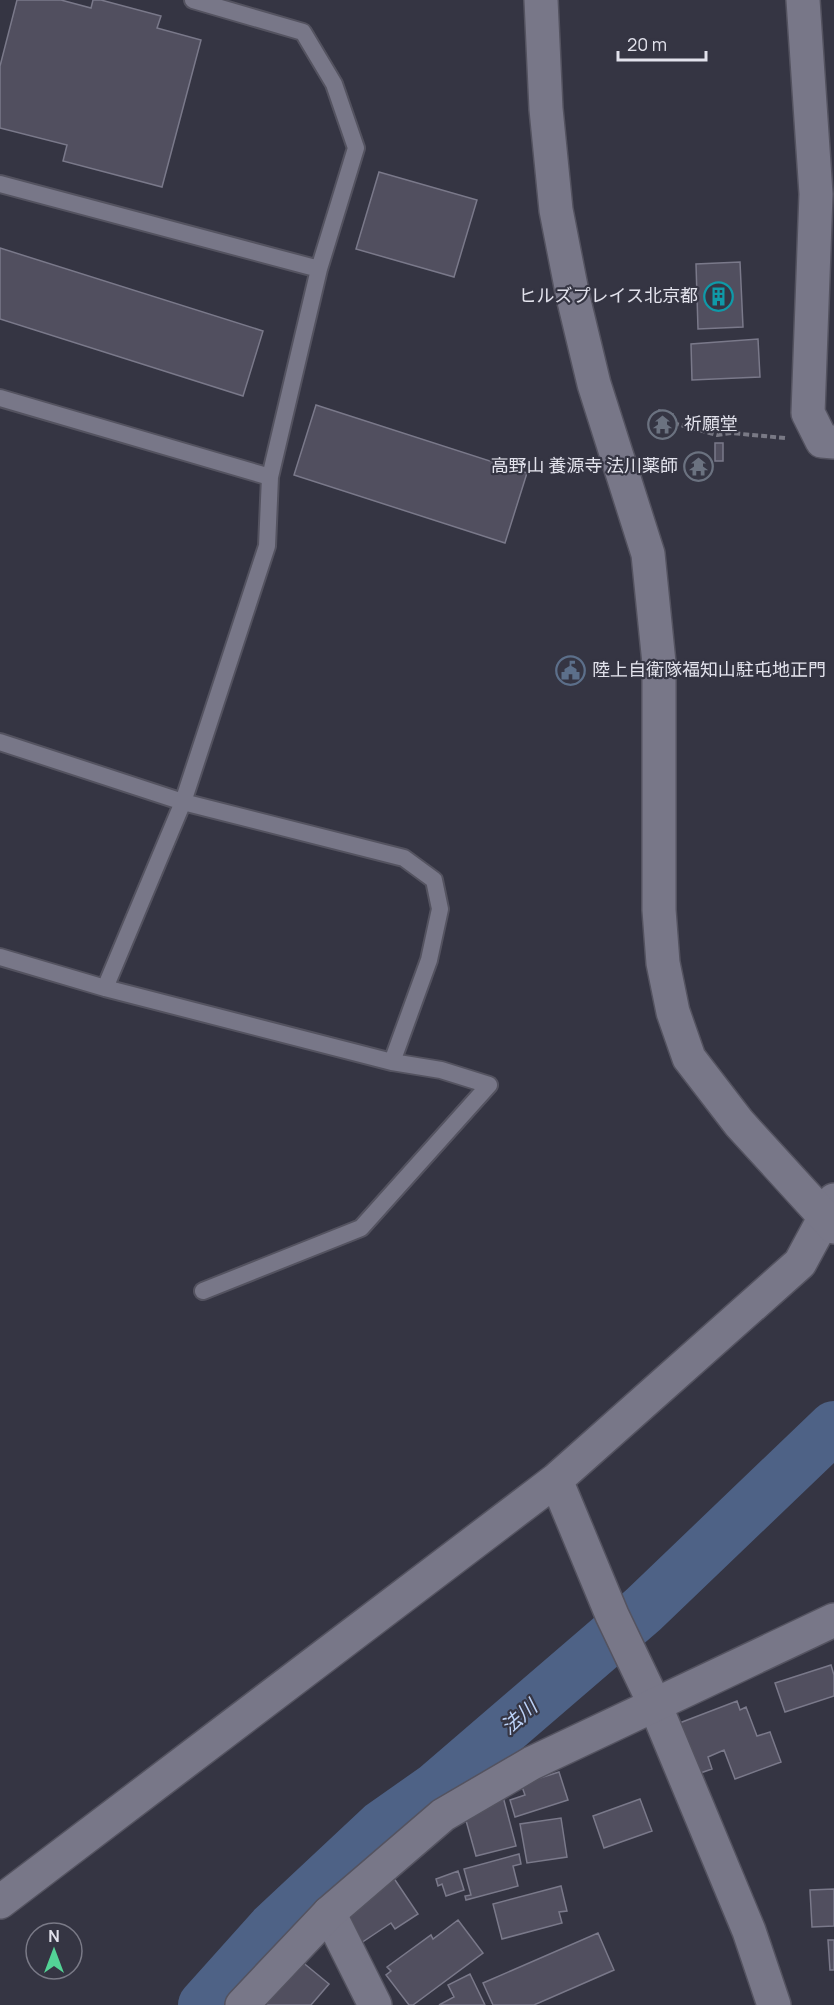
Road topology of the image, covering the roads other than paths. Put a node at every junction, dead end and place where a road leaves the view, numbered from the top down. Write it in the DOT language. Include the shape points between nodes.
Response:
graph roads {
  1 [pos="193,0"];
  2 [pos="541,0"];
  3 [pos="803,0"];
  4 [pos="0,184"];
  5 [pos="319,269"];
  6 [pos="0,398"];
  7 [pos="828,442"];
  8 [pos="270,477"];
  9 [pos="0,742"];
  10 [pos="183,802"];
  11 [pos="0,957"];
  12 [pos="105,988"];
  13 [pos="392,1062"];
  14 [pos="831,1215"];
  15 [pos="203,1292"];
  16 [pos="556,1480"];
  17 [pos="834,1620"];
  18 [pos="655,1706"];
  19 [pos="0,1902"];
  20 [pos="329,1913"];
  21 [pos="242,2005"];
  22 [pos="375,2005"];
  23 [pos="774,2005"];
  1 -- 5 [label="lane" via="303,32 334,84 356,148"];
  2 -- 14 [label="street" via="556,210 594,384 648,554 659,663 659,910 663,963 673,1012 689,1058 740,1123"];
  3 -- 7 [label="street" via="816,194 808,413"];
  4 -- 5 [label="lane"];
  5 -- 8 [label="lane"];
  6 -- 8 [label="lane"];
  8 -- 10 [label="lane" via="267,546"];
  9 -- 10 [label="lane"];
  10 -- 12 [label="lane"];
  10 -- 13 [label="lane" via="404,858 434,880 440,909 429,960"];
  11 -- 12 [label="lane"];
  12 -- 13 [label="lane"];
  13 -- 15 [label="lane" via="441,1070 489,1085 361,1228"];
  14 -- 16 [label="street" via="800,1263"];
  16 -- 18 [label="street"];
  16 -- 19 [label="street"];
  17 -- 18 [label="street"];
  18 -- 20 [label="street" via="532,1762 451,1810"];
  18 -- 23 [label="street" via="749,1931"];
  20 -- 21 [label="street"];
  20 -- 22 [label="street"];
}
